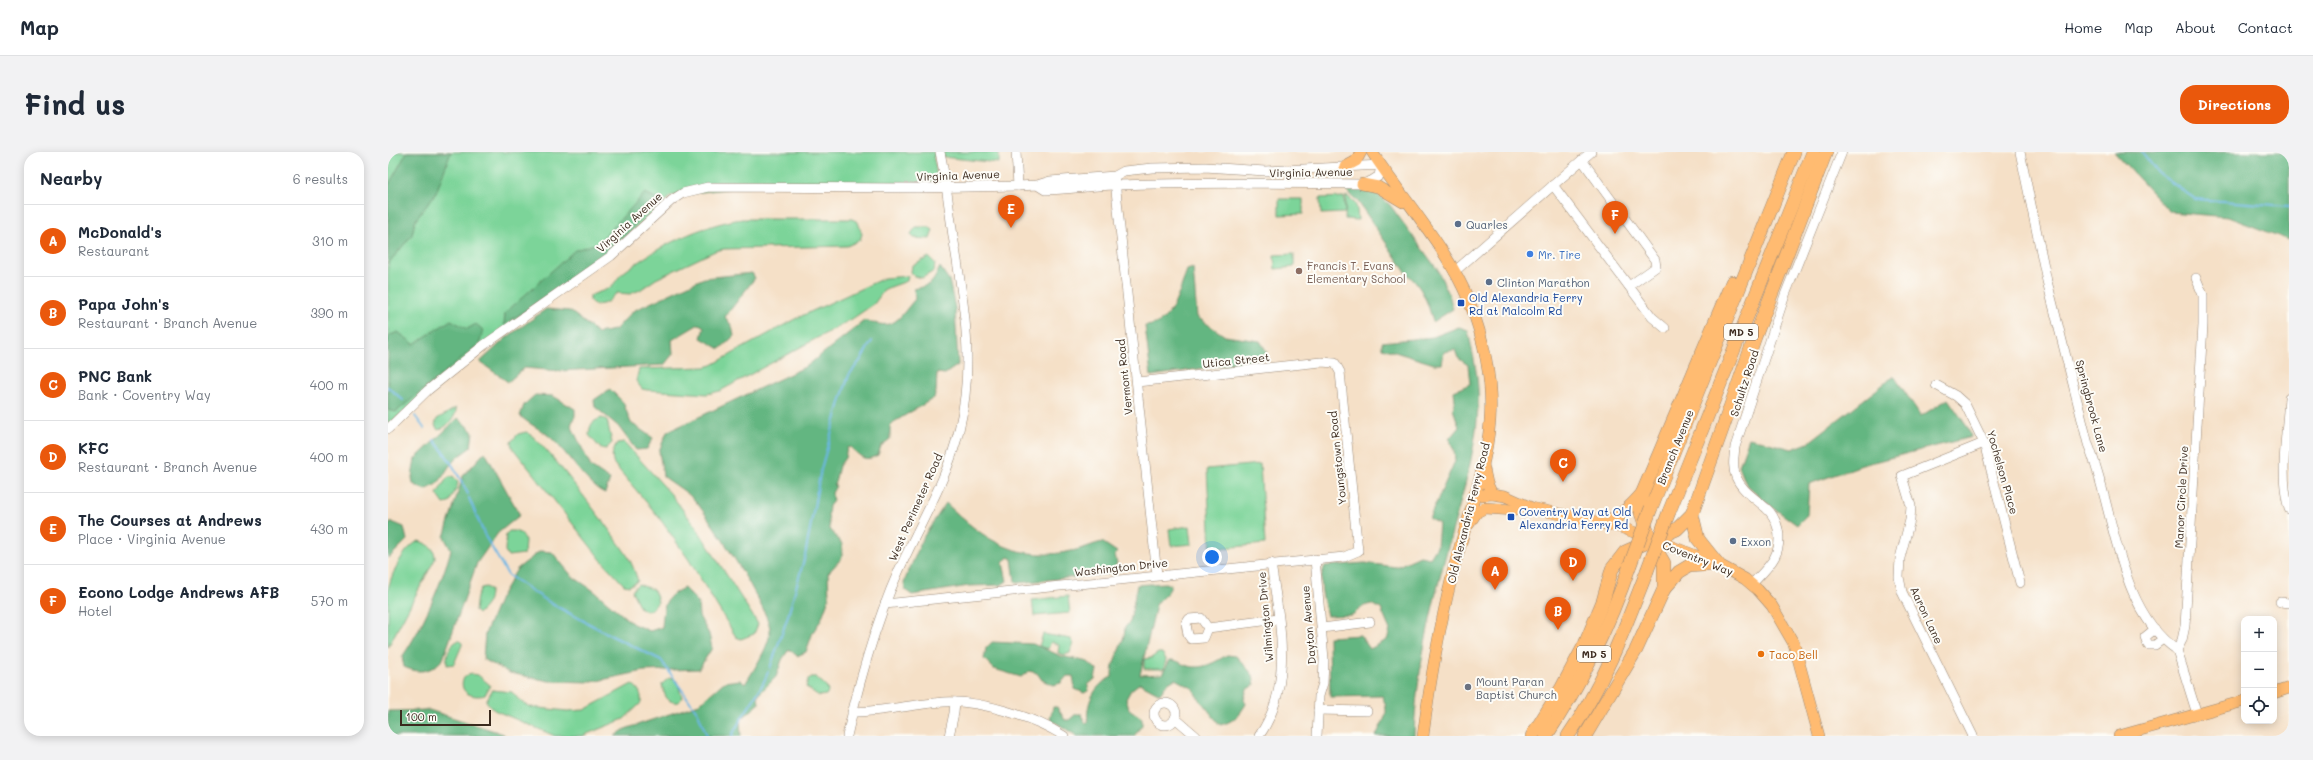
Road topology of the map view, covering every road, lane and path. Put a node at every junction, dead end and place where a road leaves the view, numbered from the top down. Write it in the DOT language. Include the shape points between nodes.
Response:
graph roads {
  1 [pos="940,152"];
  2 [pos="1016,152"];
  3 [pos="1361,152"];
  4 [pos="1372,152"];
  5 [pos="1591,152"];
  6 [pos="1794,152"];
  7 [pos="1813,152"];
  8 [pos="1826,152"];
  9 [pos="1842,152"];
  10 [pos="2020,152"];
  11 [pos="1582,160"];
  12 [pos="1380,165"];
  13 [pos="1345,167"];
  14 [pos="1115,181"];
  15 [pos="1362,184"];
  16 [pos="1145,185"];
  17 [pos="1553,185"];
  18 [pos="947,186"];
  19 [pos="1018,186"];
  20 [pos="1408,205"];
  21 [pos="1772,208"];
  22 [pos="1120,218"];
  23 [pos="1454,272"];
  24 [pos="2196,278"];
  25 [pos="1629,286"];
  26 [pos="1665,328"];
  27 [pos="1337,364"];
  28 [pos="1137,382"];
  29 [pos="1936,386"];
  30 [pos="2289,398"];
  31 [pos="388,429"];
  32 [pos="1984,443"];
  33 [pos="1483,461"];
  34 [pos="2287,471"];
  35 [pos="1492,494"];
  36 [pos="1642,494"];
  37 [pos="1473,496"];
  38 [pos="1526,506"];
  39 [pos="2289,509"];
  40 [pos="1496,510"];
  41 [pos="1692,514"];
  42 [pos="1605,523"];
  43 [pos="1464,529"];
  44 [pos="1650,539"];
  45 [pos="1358,551"];
  46 [pos="1315,559"];
  47 [pos="1271,563"];
  48 [pos="1718,564"];
  49 [pos="1157,575"];
  50 [pos="2020,583"];
  51 [pos="1752,584"];
  52 [pos="1664,589"];
  53 [pos="885,604"];
  54 [pos="1278,619"];
  55 [pos="1370,622"];
  56 [pos="1208,628"];
  57 [pos="1322,628"];
  58 [pos="2155,629"];
  59 [pos="2163,639"];
  60 [pos="2177,650"];
  61 [pos="2289,688"];
  62 [pos="2277,692"];
  63 [pos="955,702"];
  64 [pos="2241,702"];
  65 [pos="1318,710"];
  66 [pos="1367,711"];
  67 [pos="852,712"];
  68 [pos="2197,714"];
  69 [pos="1175,718"];
  70 [pos="847,736"];
  71 [pos="949,736"];
  72 [pos="1064,736"];
  73 [pos="1196,736"];
  74 [pos="1259,736"];
  75 [pos="1317,736"];
  76 [pos="1423,736"];
  77 [pos="1532,736"];
  78 [pos="1546,736"];
  79 [pos="1568,736"];
  80 [pos="1585,736"];
  81 [pos="1818,736"];
  82 [pos="1973,736"];
  83 [pos="2119,736"];
  1 -- 18 [label="street, West Perimeter Road"];
  2 -- 19 [label="street"];
  3 -- 13 [label="main road" via="1356,161"];
  4 -- 12 [label="main road, Old Alexandria Ferry Road"];
  5 -- 11 [label="street"];
  6 -- 21 [label="highway, Branch Avenue / MD 5"];
  7 -- 79 [label="highway, Branch Avenue / MD 5, bridge" via="1616,649 1581,718"];
  8 -- 41 [label="highway" via="1755,337"];
  9 -- 51 [label="street, Schultz Road" via="1785,295 1735,446 1733,464 1736,477 1744,490 1774,517 1780,539 1778,551 1770,565"];
  10 -- 58 [label="street, Springbrook Lane" via="2047,281 2088,444 2127,574 2141,608"];
  11 -- 17 [label="street"];
  11 -- 25 [label="street" via="1655,260 1656,267"];
  12 -- 13 [label="street, Virginia Avenue"];
  12 -- 15 [label="street, Virginia Avenue" via="1379,176"];
  12 -- 20 [label="main road, Old Alexandria Ferry Road"];
  13 -- 14 [label="street, Virginia Avenue" via="1265,171 1186,167 1124,171"];
  14 -- 16 [label="street, Virginia Avenue"];
  14 -- 19 [label="street, Virginia Avenue" via="1050,181"];
  14 -- 22 [label="street, Vermont Road"];
  15 -- 16 [label="street, Virginia Avenue"];
  15 -- 20 [label="main road" via="1378,187"];
  16 -- 22 [label="street" via="1125,193"];
  17 -- 23 [label="street"];
  17 -- 25 [label="street"];
  18 -- 19 [label="street, Virginia Avenue"];
  18 -- 31 [label="street, Virginia Avenue" via="708,187 683,193 666,204 611,256 428,390"];
  18 -- 53 [label="street, West Perimeter Road" via="967,324 965,396 959,430 946,472 907,551"];
  20 -- 23 [label="main road, Old Alexandria Ferry Road"];
  21 -- 36 [label="highway" via="1723,302"];
  21 -- 78 [label="highway, Branch Avenue / MD 5, bridge" via="1651,508 1610,618 1590,662"];
  22 -- 28 [label="street, Vermont Road"];
  23 -- 33 [label="main road, Old Alexandria Ferry Road" via="1473,313 1486,364 1490,421"];
  24 -- 60 [label="street, Manor Circle Drive" via="2202,295 2203,325 2185,626"];
  25 -- 26 [label="street" via="1655,320"];
  27 -- 28 [label="street, Utica Street" via="1321,362"];
  27 -- 45 [label="street, Youngstown Road" via="1340,372"];
  28 -- 49 [label="street, Vermont Road"];
  29 -- 32 [label="street, Yochelson Place" via="1956,396 1965,404"];
  30 -- 34 [label="street"];
  32 -- 50 [label="street, Yochelson Place"];
  32 -- 82 [label="street, Aaron Lane" via="1902,476 1911,506 1899,562 1902,592"];
  33 -- 35 [label="main road"];
  33 -- 37 [label="main road, Old Alexandria Ferry Road"];
  34 -- 39 [label="street" via="2286,497"];
  35 -- 37 [label="main road, Coventry Way"];
  35 -- 38 [label="main road, Coventry Way" via="1505,496"];
  36 -- 42 [label="highway" via="1631,508"];
  36 -- 44 [label="highway" via="1640,514"];
  37 -- 40 [label="main road"];
  37 -- 43 [label="main road, Old Alexandria Ferry Road"];
  38 -- 40 [label="main road, Coventry Way" via="1513,510"];
  38 -- 42 [label="main road, Coventry Way"];
  40 -- 43 [label="main road, Coventry Way" via="1485,508 1478,512"];
  41 -- 44 [label="highway" via="1677,529"];
  41 -- 48 [label="highway" via="1698,539"];
  42 -- 44 [label="main road, Coventry Way"];
  43 -- 76 [label="main road, Old Alexandria Ferry Road" via="1432,668"];
  44 -- 48 [label="main road, Coventry Way"];
  44 -- 52 [label="highway" via="1664,563"];
  44 -- 77 [label="highway" via="1625,552 1612,569 1603,601 1585,644"];
  45 -- 46 [label="street, Washington Drive" via="1348,556"];
  46 -- 47 [label="street, Washington Drive"];
  46 -- 57 [label="street, Dayton Avenue"];
  47 -- 49 [label="street, Washington Drive"];
  47 -- 54 [label="street, Wilmington Drive"];
  48 -- 51 [label="main road, Coventry Way"];
  48 -- 52 [label="highway" via="1689,566 1679,572"];
  49 -- 53 [label="street, Washington Drive"];
  51 -- 81 [label="main road, Coventry Way" via="1775,610 1794,644"];
  52 -- 80 [label="highway" via="1636,650"];
  53 -- 67 [label="street, West Perimeter Road"];
  54 -- 56 [label="street"];
  54 -- 74 [label="street, Wilmington Drive" via="1280,687 1270,719"];
  55 -- 57 [label="street"];
  57 -- 65 [label="street, Dayton Avenue" via="1324,672 1323,685 1318,696"];
  58 -- 59 [label="street, Springbrook Lane"];
  58 -- 59 [label="street" via="2145,637 2148,645 2155,645"];
  59 -- 60 [label="street, Springbrook Lane"];
  60 -- 68 [label="street"];
  61 -- 62 [label="main road"];
  63 -- 67 [label="street"];
  63 -- 71 [label="street"];
  63 -- 72 [label="street" via="1005,712 1038,723"];
  64 -- 68 [label="main road"];
  65 -- 66 [label="street"];
  65 -- 75 [label="street, Dayton Avenue"];
  67 -- 70 [label="street, West Perimeter Road"];
  68 -- 83 [label="main road"];
  69 -- 73 [label="street"];
}
